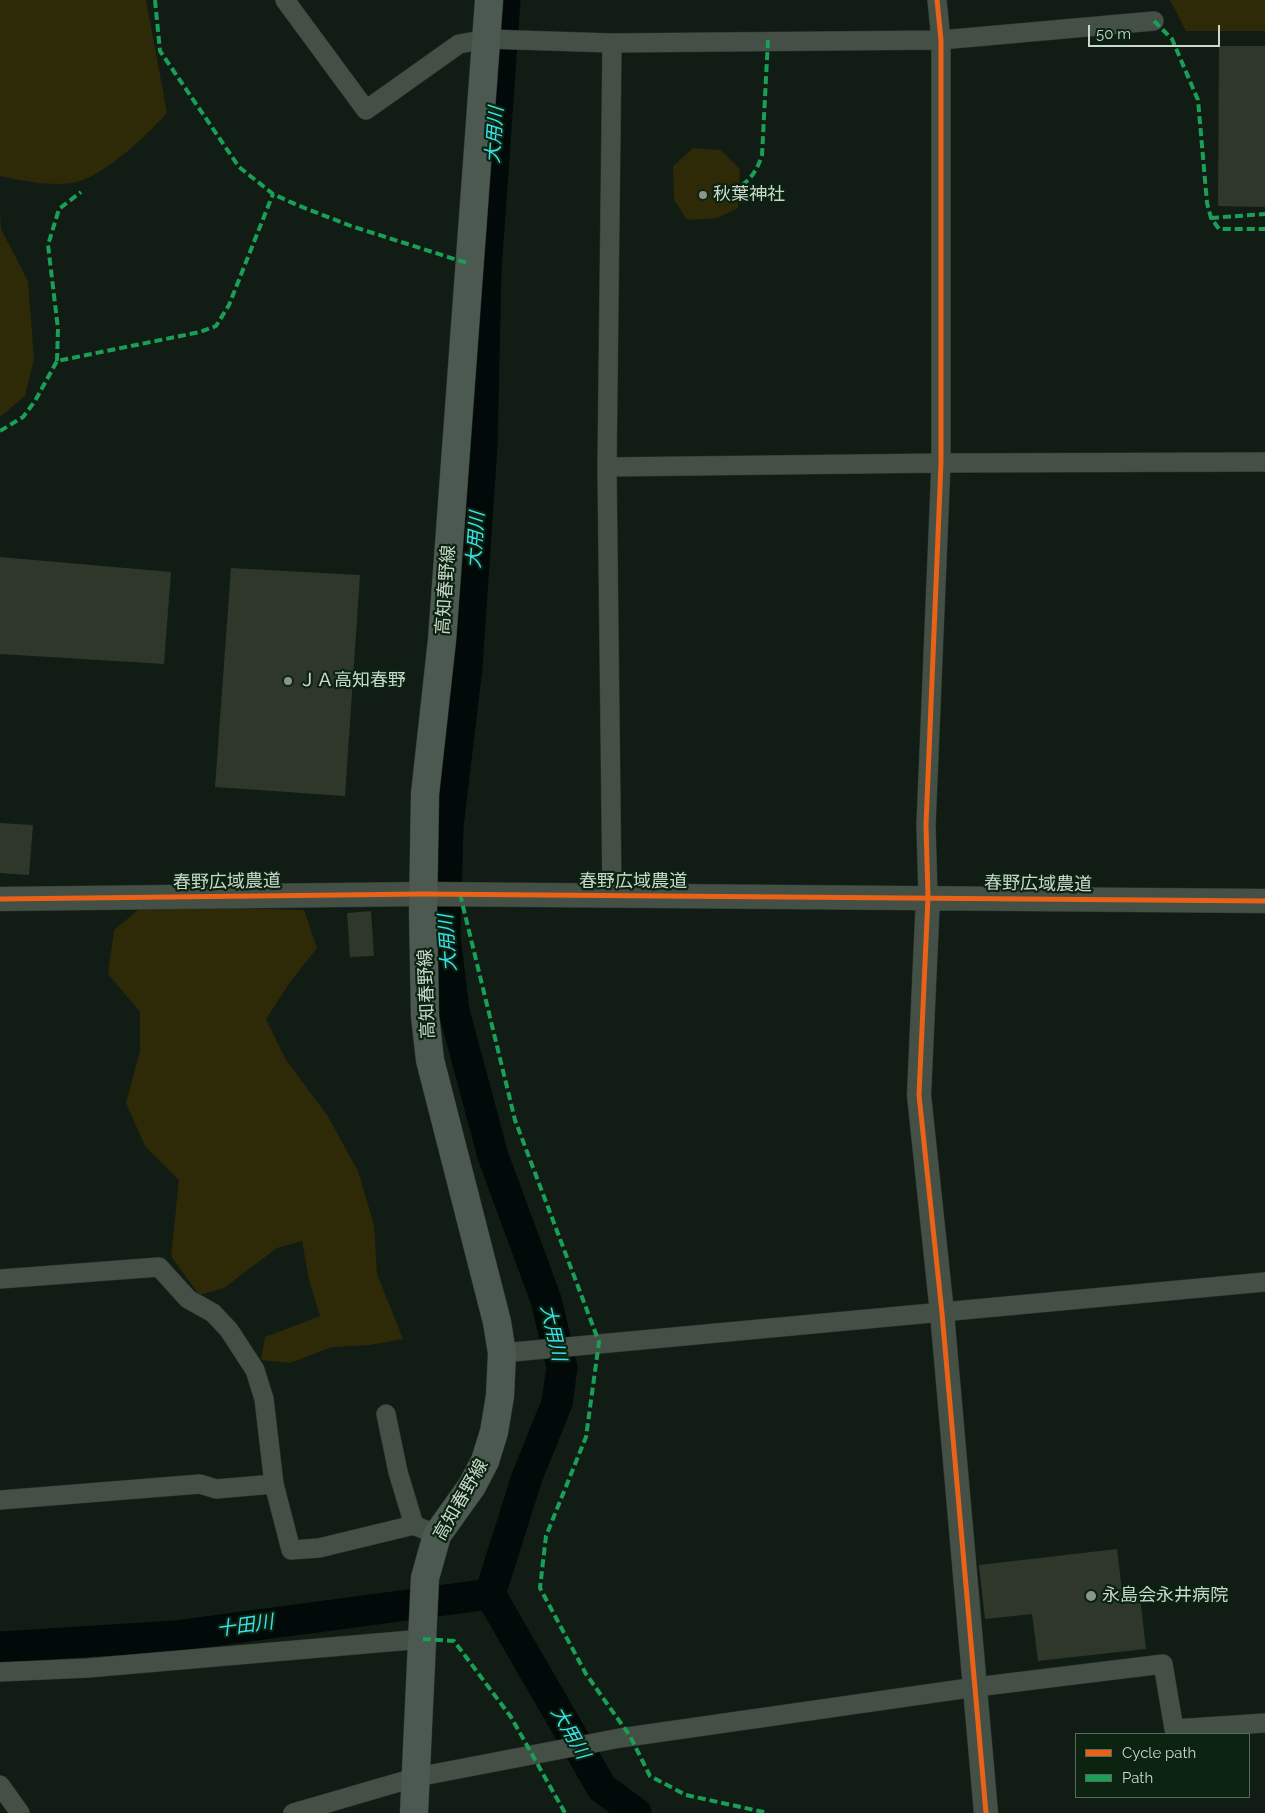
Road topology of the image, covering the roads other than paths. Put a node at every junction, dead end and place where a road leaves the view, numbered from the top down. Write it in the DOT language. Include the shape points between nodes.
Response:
graph roads {
  1 [pos="285,0"];
  2 [pos="489,0"];
  3 [pos="937,0"];
  4 [pos="1154,20"];
  5 [pos="491,39"];
  6 [pos="941,40"];
  7 [pos="612,43"];
  8 [pos="1265,462"];
  9 [pos="941,463"];
  10 [pos="607,467"];
  11 [pos="423,894"];
  12 [pos="612,896"];
  13 [pos="928,897"];
  14 [pos="0,899"];
  15 [pos="1265,901"];
  16 [pos="0,1279"];
  17 [pos="1265,1282"];
  18 [pos="942,1313"];
  19 [pos="514,1351"];
  20 [pos="386,1414"];
  21 [pos="274,1484"];
  22 [pos="0,1500"];
  23 [pos="426,1530"];
  24 [pos="423,1636"];
  25 [pos="0,1672"];
  26 [pos="976,1687"];
  27 [pos="1265,1723"];
  28 [pos="417,1777"];
  29 [pos="0,1785"];
  30 [pos="20,1813"];
  31 [pos="293,1813"];
  32 [pos="414,1813"];
  33 [pos="986,1813"];
  1 -- 5 [label="street" via="366,110 459,44"];
  2 -- 5 [label="main road, 高知春野線"];
  3 -- 6 [label="street"];
  4 -- 6 [label="street"];
  5 -- 7 [label="street"];
  5 -- 11 [label="main road, 高知春野線" via="442,640 425,794"];
  6 -- 7 [label="street"];
  6 -- 9 [label="street"];
  7 -- 10 [label="street"];
  8 -- 9 [label="street"];
  9 -- 10 [label="street"];
  9 -- 13 [label="street" via="926,825"];
  10 -- 12 [label="street"];
  11 -- 12 [label="street, 春野広域農道"];
  11 -- 14 [label="street, 春野広域農道"];
  11 -- 19 [label="main road, 高知春野線" via="430,1060 497,1322"];
  12 -- 13 [label="street, 春野広域農道"];
  13 -- 15 [label="street, 春野広域農道"];
  13 -- 18 [label="street" via="919,1095"];
  16 -- 21 [label="street" via="159,1267 188,1299 229,1330 255,1370 264,1399"];
  17 -- 18 [label="street"];
  18 -- 19 [label="street"];
  18 -- 26 [label="street"];
  19 -- 23 [label="main road, 高知春野線" via="485,1461 472,1486"];
  20 -- 23 [label="street" via="398,1472"];
  21 -- 22 [label="street" via="216,1489 200,1484"];
  21 -- 23 [label="street" via="291,1550"];
  23 -- 24 [label="main road, 高知春野線"];
  24 -- 25 [label="street" via="98,1667"];
  24 -- 28 [label="main road, 高知春野線"];
  26 -- 27 [label="street" via="1163,1664 1174,1729"];
  26 -- 28 [label="street" via="620,1738"];
  26 -- 33 [label="street"];
  28 -- 31 [label="street"];
  28 -- 32 [label="main road, 高知春野線"];
  29 -- 30 [label="street"];
}
